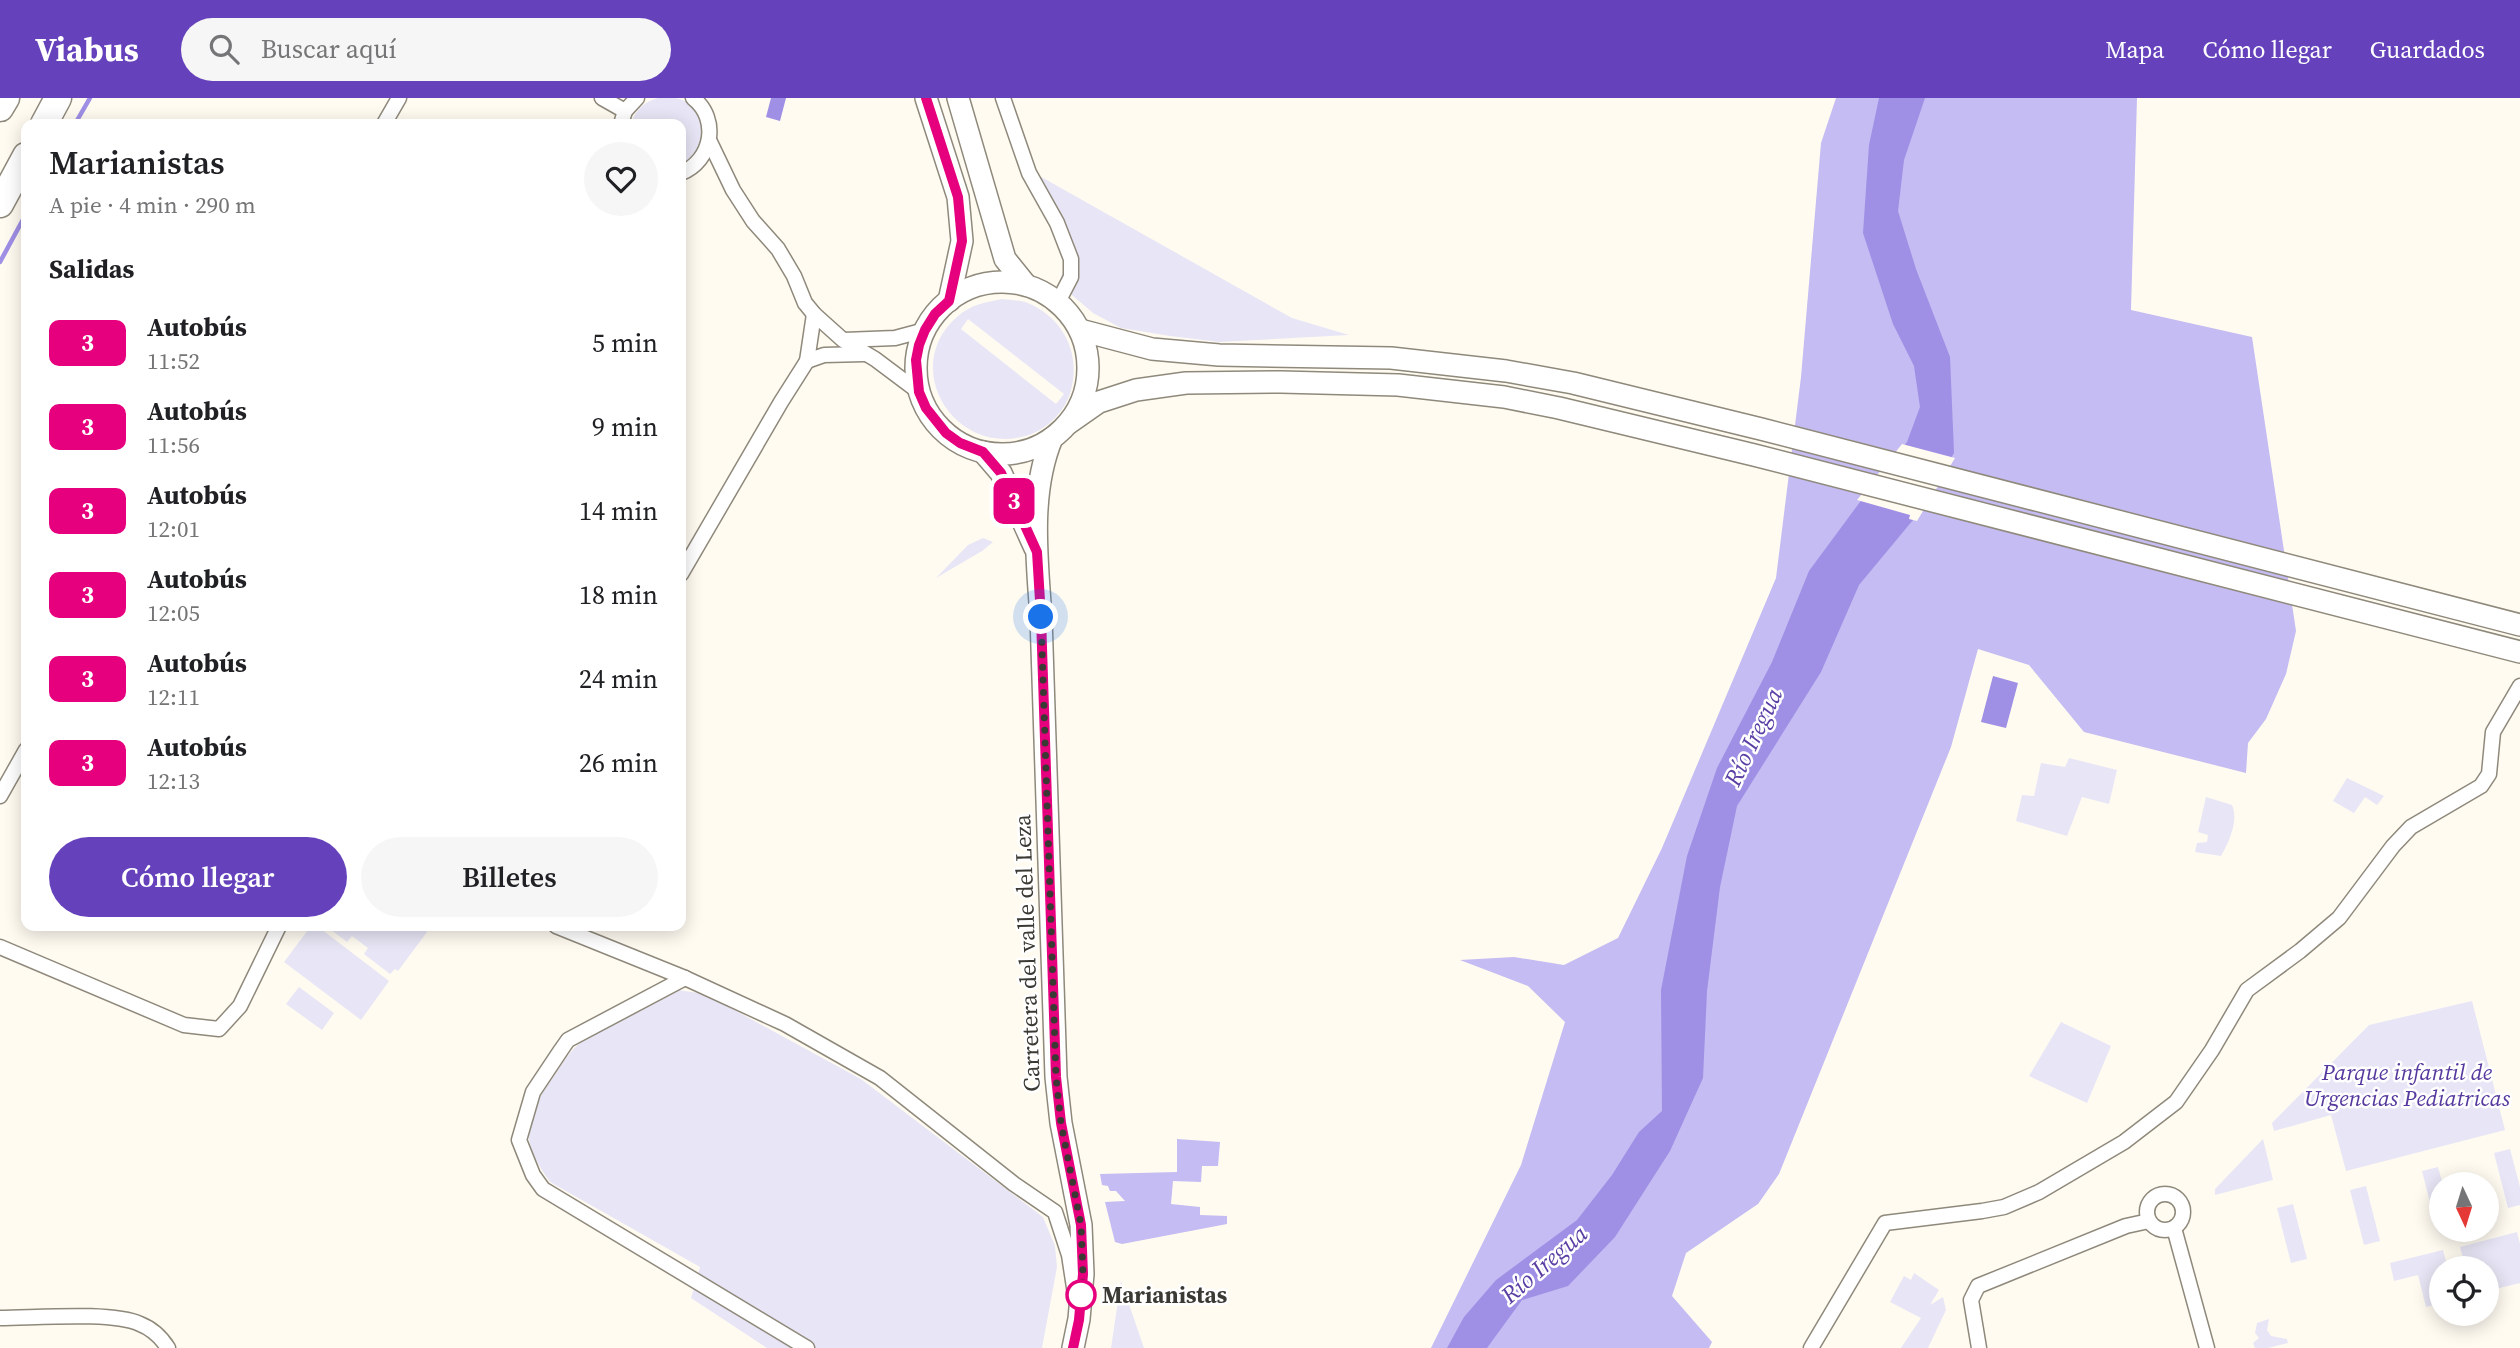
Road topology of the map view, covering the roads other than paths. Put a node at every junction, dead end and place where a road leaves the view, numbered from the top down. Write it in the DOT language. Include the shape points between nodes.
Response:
graph roads {
  1 [pos="6,98"];
  2 [pos="58,98"];
  3 [pos="398,98"];
  4 [pos="602,98"];
  5 [pos="636,98"];
  6 [pos="693,98"];
  7 [pos="926,98"];
  8 [pos="958,98"];
  9 [pos="1003,98"];
  10 [pos="0,108"];
  11 [pos="623,118"];
  12 [pos="47,119"];
  13 [pos="387,119"];
  14 [pos="709,140"];
  15 [pos="21,165"];
  16 [pos="722,169"];
  17 [pos="686,170"];
  18 [pos="686,171"];
  19 [pos="0,204"];
  20 [pos="1026,285"];
  21 [pos="949,301"];
  22 [pos="1058,302"];
  23 [pos="814,314"];
  24 [pos="925,330"];
  25 [pos="1080,330"];
  26 [pos="843,340"];
  27 [pos="863,354"];
  28 [pos="807,361"];
  29 [pos="919,392"];
  30 [pos="1069,423"];
  31 [pos="1052,438"];
  32 [pos="983,452"];
  33 [pos="1037,552"];
  34 [pos="686,566"];
  35 [pos="2520,625"];
  36 [pos="2520,652"];
  37 [pos="2520,686"];
  38 [pos="21,759"];
  39 [pos="0,796"];
  40 [pos="277,931"];
  41 [pos="568,931"];
  42 [pos="0,947"];
  43 [pos="685,978"];
  44 [pos="2149,1221"];
  45 [pos="2174,1228"];
  46 [pos="0,1318"];
  47 [pos="1079,1320"];
  48 [pos="168,1348"];
  49 [pos="807,1348"];
  50 [pos="1073,1348"];
  51 [pos="1811,1348"];
  52 [pos="1979,1348"];
  53 [pos="2207,1348"];
  1 -- 10 [label="highway"];
  2 -- 12 [label="highway"];
  3 -- 13 [label="street"];
  4 -- 11 [label="street"];
  5 -- 11 [label="street"];
  6 -- 14 [label="street" via="706,113"];
  7 -- 21 [label="main road" via="958,197 962,241"];
  8 -- 20 [label="main road" via="1005,259"];
  9 -- 22 [label="street" via="1029,173 1057,223 1070,259 1071,277"];
  14 -- 16 [label="street"];
  14 -- 17 [label="street" via="705,153"];
  15 -- 19 [label="highway"];
  16 -- 18 [label="street"];
  16 -- 23 [label="street" via="752,221 778,249"];
  20 -- 21 [label="main road" via="978,286"];
  20 -- 22 [label="main road"];
  21 -- 24 [label="main road"];
  22 -- 25 [label="main road"];
  23 -- 26 [label="street"];
  23 -- 28 [label="street"];
  24 -- 26 [label="street" via="895,338"];
  24 -- 29 [label="main road" via="916,360"];
  25 -- 30 [label="main road" via="1086,348 1086,388"];
  25 -- 35 [label="main road" via="1152,349 1391,358 1573,383"];
  26 -- 27 [label="street"];
  27 -- 28 [label="street" via="824,355"];
  27 -- 29 [label="street"];
  28 -- 34 [label="street"];
  29 -- 32 [label="main road" via="946,433"];
  30 -- 31 [label="main road"];
  30 -- 36 [label="main road" via="1099,402 1136,390 1186,383 1398,385 1504,397 1754,455"];
  31 -- 32 [label="main road" via="1012,454"];
  31 -- 33 [label="main road, Carretera del valle del Leza" via="1040,479"];
  32 -- 33 [label="main road, Carretera del valle del Leza" via="1001,473"];
  33 -- 47 [label="main road, Carretera del valle del Leza" via="1056,1077 1081,1225"];
  37 -- 51 [label="street" via="2493,732 2489,774 2481,786 2411,827 2339,918 2247,989 2176,1101 2124,1142 2004,1207 1885,1223"];
  38 -- 39 [label="street"];
  40 -- 42 [label="street" via="240,1006 219,1029 184,1025"];
  41 -- 43 [label="street"];
  43 -- 47 [label="street" via="786,1024 880,1079 1055,1212 1069,1255"];
  43 -- 49 [label="street" via="568,1040 533,1092 519,1140 543,1189"];
  44 -- 45 [label="street" via="2163,1230"];
  44 -- 45 [label="street" via="2147,1210 2152,1200 2168,1195 2182,1209"];
  44 -- 52 [label="street" via="1978,1286 1971,1300"];
  45 -- 53 [label="street"];
  46 -- 48 [label="street" via="115,1318 155,1332"];
  47 -- 50 [label="main road, Carretera del valle del Leza"];
}
